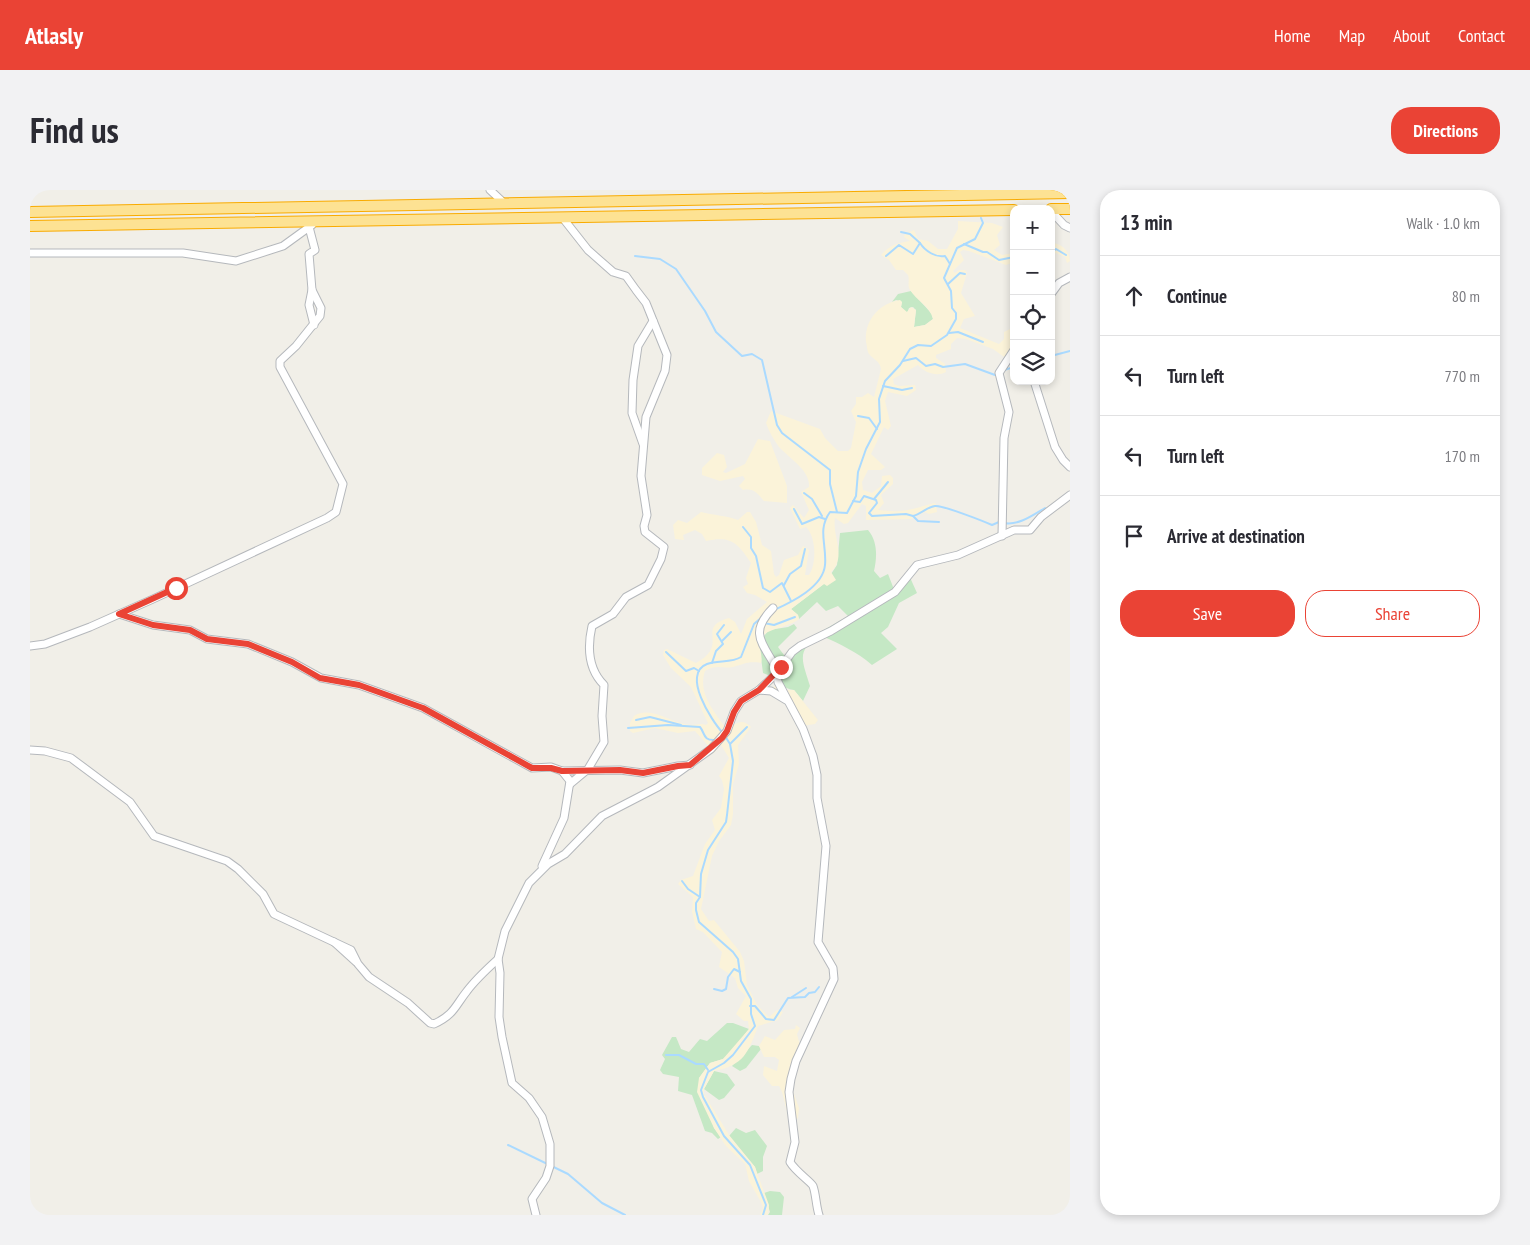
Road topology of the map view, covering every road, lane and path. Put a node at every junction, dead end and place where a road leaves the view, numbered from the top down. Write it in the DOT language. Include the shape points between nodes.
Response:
graph roads {
  1 [pos="490,190"];
  2 [pos="1070,193"];
  3 [pos="859,194"];
  4 [pos="504,203"];
  5 [pos="1070,209"];
  6 [pos="1010,210"];
  7 [pos="1055,210"];
  8 [pos="30,212"];
  9 [pos="1055,215"];
  10 [pos="562,217"];
  11 [pos="313,224"];
  12 [pos="30,226"];
  13 [pos="1070,228"];
  14 [pos="30,253"];
  15 [pos="1070,277"];
  16 [pos="1055,288"];
  17 [pos="312,290"];
  18 [pos="653,320"];
  19 [pos="314,325"];
  20 [pos="1010,356"];
  21 [pos="1035,385"];
  22 [pos="644,447"];
  23 [pos="1070,467"];
  24 [pos="1070,495"];
  25 [pos="1002,536"];
  26 [pos="773,608"];
  27 [pos="119,614"];
  28 [pos="30,646"];
  29 [pos="777,672"];
  30 [pos="759,690"];
  31 [pos="790,703"];
  32 [pos="30,750"];
  33 [pos="690,765"];
  34 [pos="588,769"];
  35 [pos="562,771"];
  36 [pos="570,784"];
  37 [pos="530,883"];
  38 [pos="498,959"];
  39 [pos="536,1215"];
  40 [pos="818,1215"];
  1 -- 4 [label="street"];
  2 -- 3 [label="highway"];
  3 -- 4 [label="highway"];
  4 -- 8 [label="highway"];
  5 -- 7 [label="highway"];
  6 -- 10 [label="highway"];
  9 -- 13 [label="street"];
  10 -- 11 [label="highway"];
  10 -- 18 [label="street" via="588,250 613,272 626,276 646,303"];
  11 -- 12 [label="highway"];
  11 -- 14 [label="street" via="283,246 236,261 183,253"];
  11 -- 17 [label="street" via="315,250 309,254"];
  15 -- 16 [label="street"];
  17 -- 19 [label="street" via="309,304"];
  17 -- 19 [label="street" via="321,308"];
  18 -- 22 [label="street" via="638,346 633,380 632,413"];
  18 -- 22 [label="street" via="667,355 658,389 648,408"];
  19 -- 27 [label="street" via="280,361 280,368 342,484 336,512"];
  20 -- 25 [label="street" via="999,373 1009,412 1004,438"];
  21 -- 23 [label="street" via="1056,447"];
  22 -- 34 [label="street" via="641,476 647,515 645,532 664,547 648,585 626,597 613,614 592,626 590,658 596,677 604,685 604,742"];
  24 -- 25 [label="street" via="1041,517 1030,530 1014,530"];
  25 -- 29 [label="street" via="958,555 916,565 895,592 800,646"];
  26 -- 29 [label="street" via="762,619 759,634"];
  27 -- 28 [label="street" via="45,644"];
  27 -- 35 [label="street" via="153,625 190,630 207,639 248,644 292,662 320,678 359,685 423,708 524,765"];
  29 -- 30 [label="street"];
  29 -- 31 [label="street" via="776,678"];
  30 -- 31 [label="street" via="777,694"];
  30 -- 33 [label="street" via="741,701 722,738"];
  31 -- 40 [label="street" via="806,738 817,775 817,798 826,846 818,942 833,968 834,979 796,1061 789,1086 795,1142 790,1162 813,1186"];
  32 -- 38 [label="street" via="71,758 130,802 154,836 227,861 263,894 274,914 351,950 368,977 408,1002 434,1024 456,1009 466,993"];
  33 -- 34 [label="street" via="643,773"];
  33 -- 37 [label="street" via="658,787 602,816 566,854 548,864"];
  34 -- 35 [label="street"];
  34 -- 36 [label="street"];
  35 -- 36 [label="street"];
  36 -- 37 [label="street" via="564,818 546,860"];
  37 -- 38 [label="street" via="505,932"];
  38 -- 39 [label="street" via="499,1017 512,1083 529,1098 542,1117 550,1144 550,1166 532,1199"];
}
